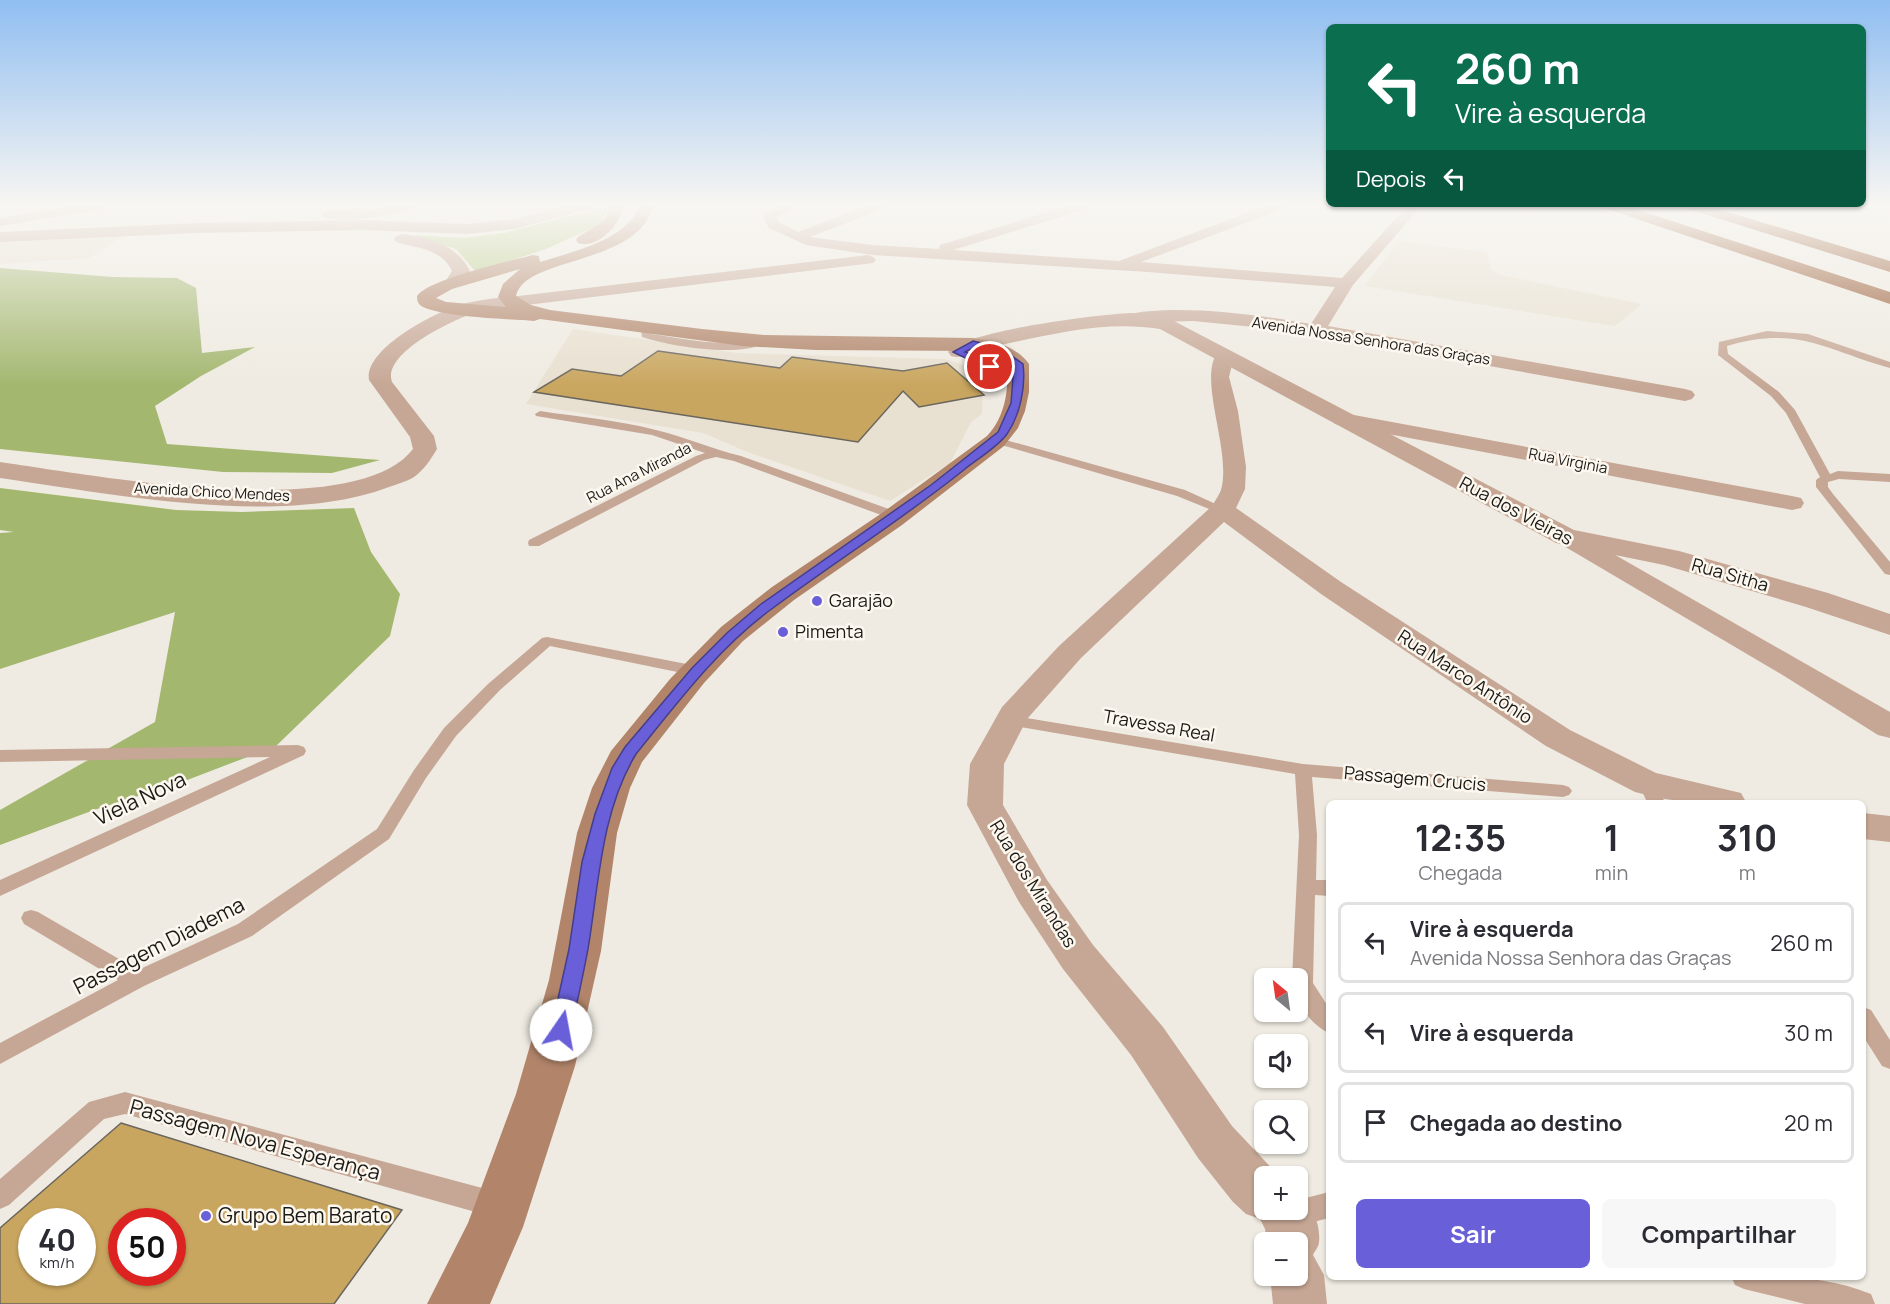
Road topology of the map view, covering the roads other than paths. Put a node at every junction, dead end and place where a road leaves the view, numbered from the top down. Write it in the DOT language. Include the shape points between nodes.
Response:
graph roads {
  1 [pos="459,266"];
  2 [pos="517,266"];
  3 [pos="547,266"];
  4 [pos="818,266"];
  5 [pos="1118,266"];
  6 [pos="1361,266"];
  7 [pos="1793,266"];
  8 [pos="527,272"];
  9 [pos="454,282"];
  10 [pos="1346,283"];
  11 [pos="1890,298"];
  12 [pos="510,302"];
  13 [pos="465,309"];
  14 [pos="565,317"];
  15 [pos="1131,319"];
  16 [pos="1317,329"];
  17 [pos="1224,357"];
  18 [pos="982,358"];
  19 [pos="1890,365"];
  20 [pos="1685,394"];
  21 [pos="540,414"];
  22 [pos="1343,419"];
  23 [pos="995,440"];
  24 [pos="716,454"];
  25 [pos="0,470"];
  26 [pos="1826,478"];
  27 [pos="1890,478"];
  28 [pos="1792,503"];
  29 [pos="1223,510"];
  30 [pos="896,516"];
  31 [pos="1566,537"];
  32 [pos="534,543"];
  33 [pos="1890,571"];
  34 [pos="1890,625"];
  35 [pos="697,671"];
  36 [pos="1009,720"];
  37 [pos="1890,727"];
  38 [pos="0,756"];
  39 [pos="1303,770"];
  40 [pos="1506,786"];
  41 [pos="1563,791"];
  42 [pos="1652,793"];
  43 [pos="1514,800"];
  44 [pos="1711,800"];
  45 [pos="1866,826"];
  46 [pos="1890,829"];
  47 [pos="1307,887"];
  48 [pos="0,888"];
  49 [pos="1326,888"];
  50 [pos="31,918"];
  51 [pos="137,980"];
  52 [pos="1326,1020"];
  53 [pos="1866,1022"];
  54 [pos="0,1054"];
  55 [pos="1890,1059"];
  56 [pos="1254,1186"];
  57 [pos="0,1197"];
  58 [pos="503,1207"];
  59 [pos="1761,1280"];
  60 [pos="1298,1286"];
  61 [pos="457,1304"];
  62 [pos="1300,1304"];
  63 [pos="1861,1304"];
  1 -- 9 [label="street" via="461,271"];
  2 -- 9 [label="main road, Avenida Nossa Senhora das Graças"];
  3 -- 8 [label="main road"];
  4 -- 12 [label="street"];
  5 -- 10 [label="street"];
  6 -- 10 [label="street"];
  7 -- 11 [label="highway"];
  8 -- 12 [label="main road" via="509,288"];
  8 -- 13 [label="main road" via="504,280"];
  9 -- 13 [label="main road, Avenida Nossa Senhora das Graças" via="431,292 427,301"];
  10 -- 16 [label="street"];
  12 -- 13 [label="street"];
  12 -- 14 [label="main road, Avenida Nossa Senhora das Graças" via="535,312"];
  13 -- 14 [label="main road, Avenida Nossa Senhora das Graças"];
  13 -- 25 [label="street, Avenida Chico Mendes" via="418,334 391,353 380,368 382,384 422,436 425,449 401,474 374,485 297,497 236,497"];
  14 -- 18 [label="main road, Avenida Nossa Senhora das Graças" via="763,341 882,344"];
  15 -- 16 [label="street, Avenida Nossa Senhora das Graças" via="1193,316"];
  15 -- 17 [label="street, Rua dos Vieiras" via="1174,328"];
  15 -- 18 [label="street, Avenida Nossa Senhora das Graças" via="1091,321 1056,329"];
  16 -- 20 [label="street, Avenida Nossa Senhora das Graças"];
  17 -- 22 [label="street, Rua dos Vieiras"];
  17 -- 29 [label="street, Rua dos Mirandas" via="1218,377 1234,467 1233,489"];
  18 -- 23 [label="main road" via="1016,361 1020,374 1016,403 1002,434"];
  19 -- 26 [label="lane" via="1822,340 1784,332 1722,344 1723,355 1791,411"];
  21 -- 24 [label="lane" via="669,436"];
  22 -- 28 [label="street, Rua Virginia"];
  22 -- 31 [label="street, Rua dos Vieiras"];
  23 -- 29 [label="lane" via="1181,493"];
  23 -- 30 [label="main road"];
  24 -- 30 [label="lane, Rua Ana Miranda" via="777,471"];
  24 -- 32 [label="lane, Rua Ana Miranda" via="700,458"];
  26 -- 27 [label="lane"];
  26 -- 33 [label="lane" via="1822,487"];
  29 -- 36 [label="street, Rua dos Mirandas" via="1070,652"];
  29 -- 42 [label="street, Rua Marco Antônio" via="1491,695"];
  30 -- 35 [label="main road" via="766,606"];
  31 -- 34 [label="street, Rua Sitha" via="1669,557"];
  31 -- 37 [label="street, Rua dos Vieiras"];
  35 -- 51 [label="lane, Passagem Diadema" via="547,641 450,732 383,834 245,930"];
  35 -- 58 [label="main road" via="620,768 603,814 561,1030"];
  36 -- 39 [label="lane, Travessa Real"];
  36 -- 56 [label="street, Rua dos Mirandas" via="987,764 985,805 996,826 1033,891 1078,957 1146,1041 1215,1142"];
  38 -- 48 [label="lane, Viela Nova" via="298,751"];
  39 -- 40 [label="lane, Passagem Crucis"];
  39 -- 47 [label="lane"];
  40 -- 41 [label="lane, Passagem Crucis"];
  40 -- 43 [label="lane"];
  42 -- 44 [label="street, Rua Marco Antônio"];
  45 -- 46 [label="street"];
  47 -- 49 [label="lane"];
  47 -- 52 [label="lane" via="1302,983 1305,995"];
  50 -- 51 [label="lane"];
  51 -- 54 [label="lane, Passagem Diadema"];
  53 -- 55 [label="lane"];
  57 -- 58 [label="lane, Passagem Nova Esperança" via="97,1110 125,1103"];
  58 -- 61 [label="main road" via="475,1278"];
  59 -- 63 [label="lane"];
  60 -- 62 [label="street"];
}
